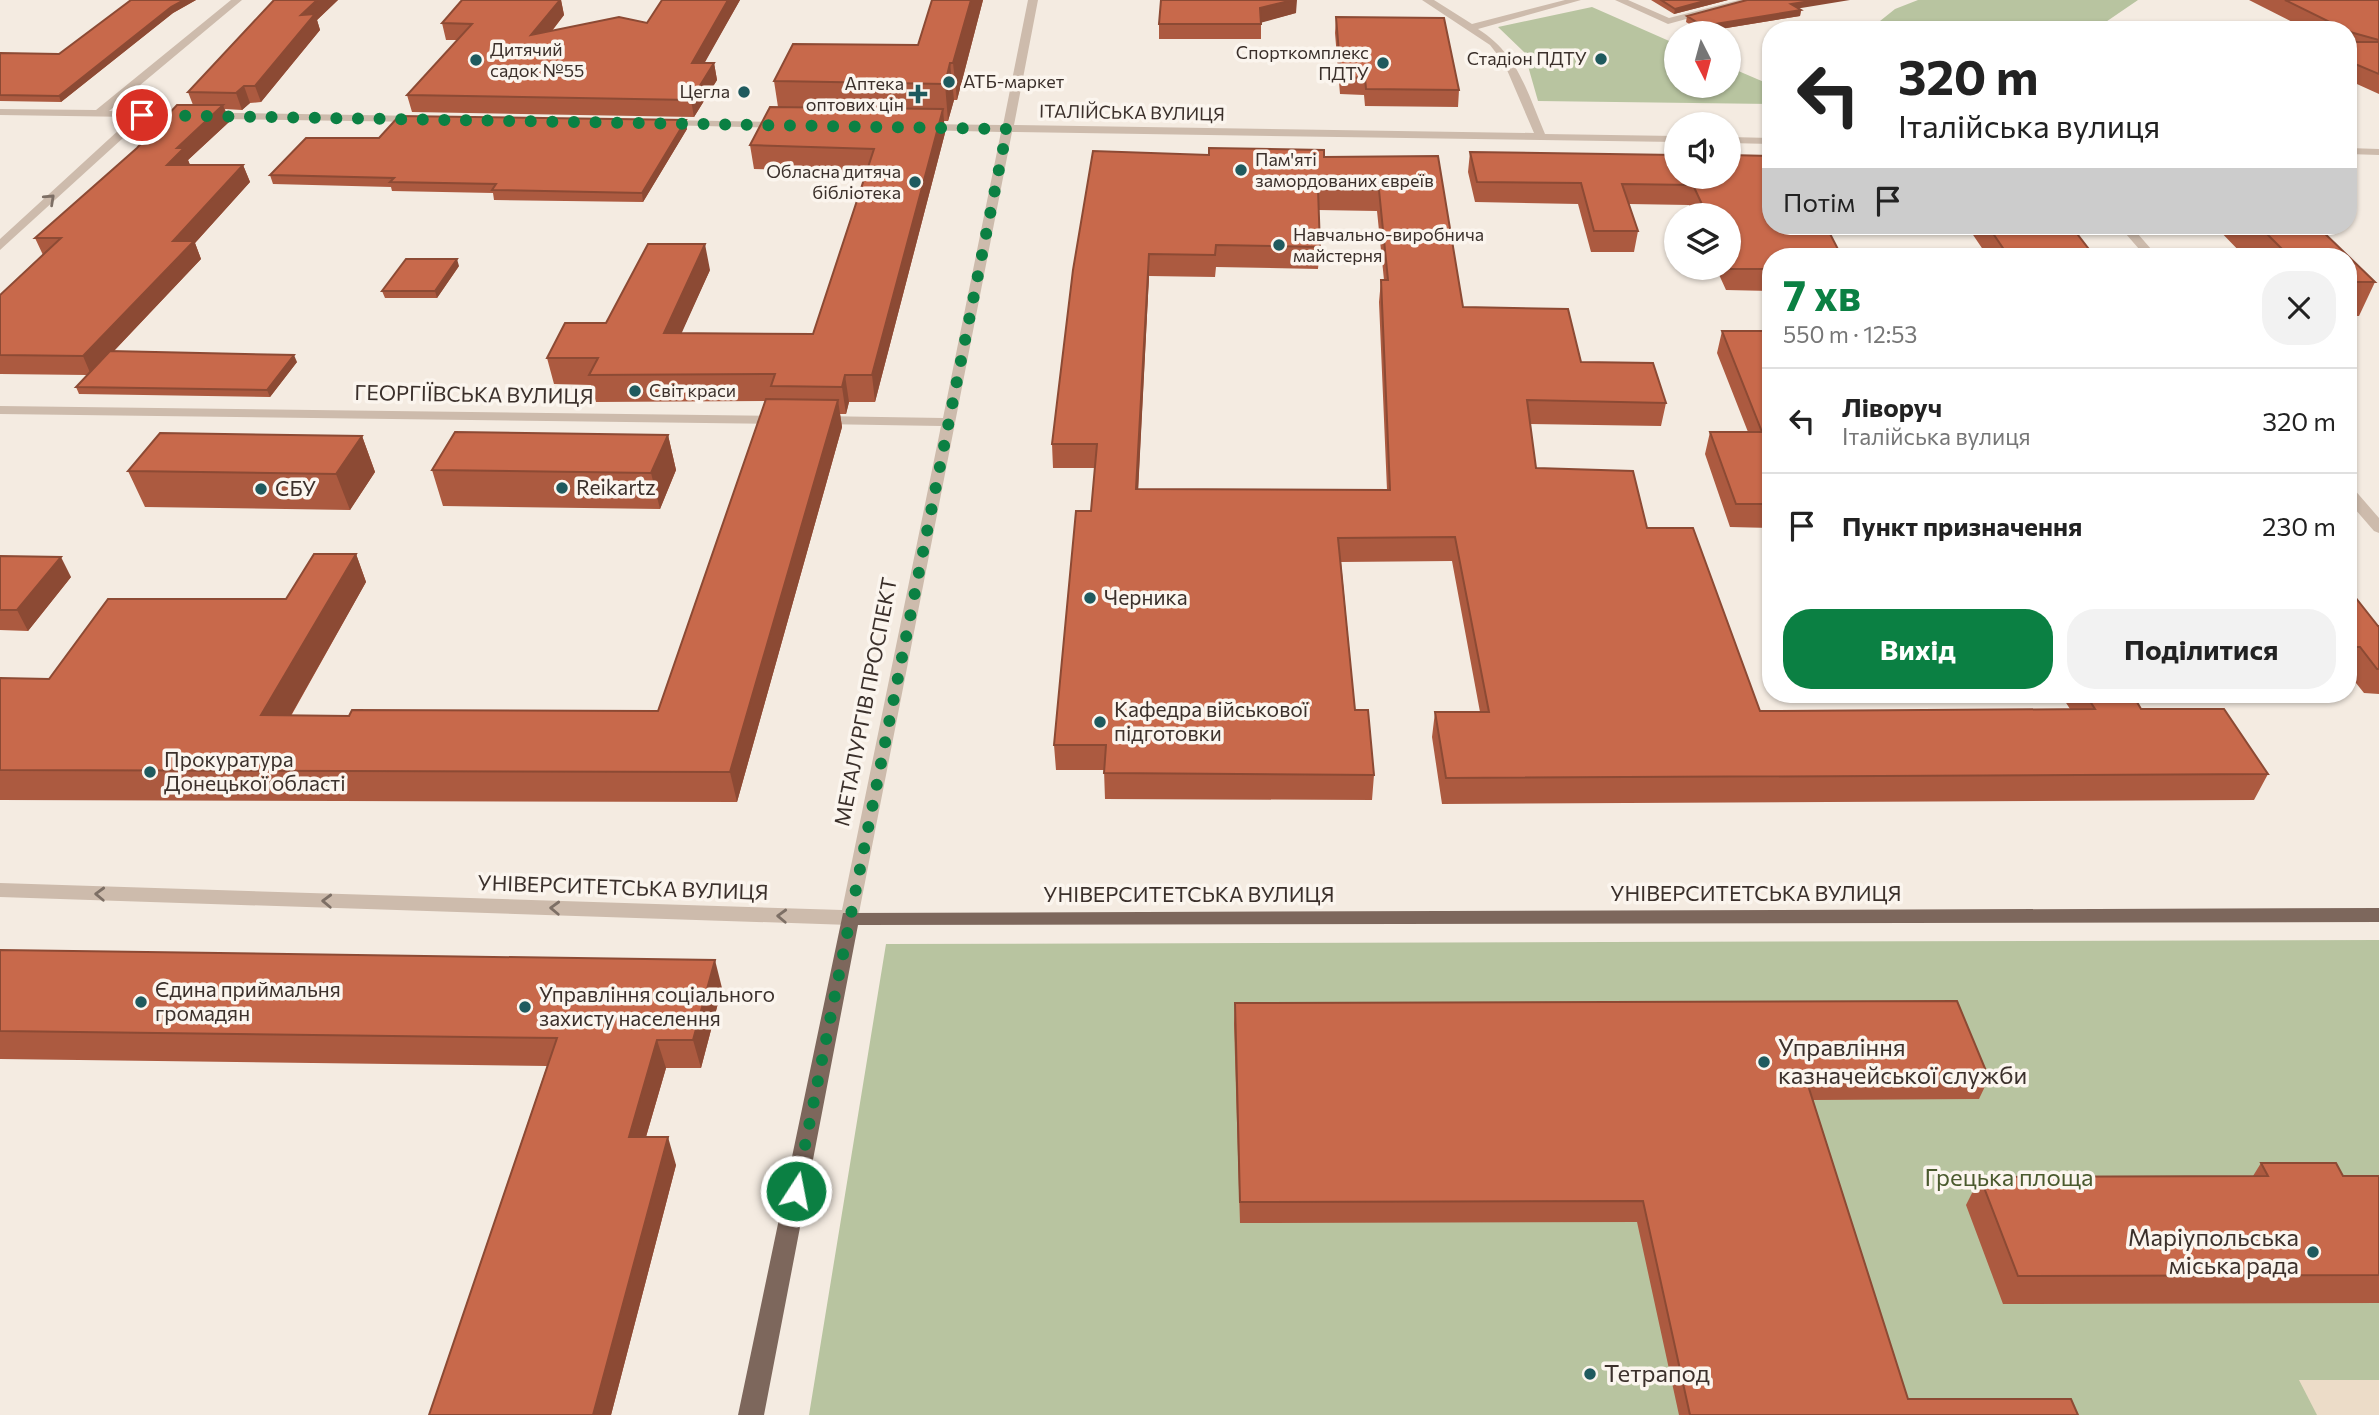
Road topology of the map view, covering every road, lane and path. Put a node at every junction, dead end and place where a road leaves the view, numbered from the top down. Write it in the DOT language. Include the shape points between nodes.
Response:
graph roads {
  1 [pos="237,0"];
  2 [pos="1032,0"];
  3 [pos="1427,0"];
  4 [pos="1576,0"];
  5 [pos="1620,0"];
  6 [pos="1751,0"];
  7 [pos="1473,27"];
  8 [pos="0,112"];
  9 [pos="97,114"];
  10 [pos="142,115"];
  11 [pos="427,119"];
  12 [pos="649,123"];
  13 [pos="797,125"];
  14 [pos="903,127"];
  15 [pos="1007,129"];
  16 [pos="1541,137"];
  17 [pos="1664,139"];
  18 [pos="1741,140"];
  19 [pos="1762,141"];
  20 [pos="2357,151"];
  21 [pos="2379,152"];
  22 [pos="0,246"];
  23 [pos="0,410"];
  24 [pos="948,422"];
  25 [pos="2357,502"];
  26 [pos="2379,528"];
  27 [pos="0,890"];
  28 [pos="2379,915"];
  29 [pos="850,918"];
  30 [pos="751,1415"];
  1 -- 9 [label="street"];
  2 -- 15 [label="street, МЕТАЛУРГІВ ПРОСПЕКТ"];
  3 -- 7 [label="street"];
  4 -- 7 [label="street"];
  5 -- 6 [label="street" via="1668,21"];
  7 -- 16 [label="street" via="1509,62"];
  8 -- 9 [label="street"];
  9 -- 10 [label="street"];
  10 -- 11 [label="street"];
  22 -- 10 [label="street, one-way"];
  12 -- 13 [label="street"];
  14 -- 15 [label="street, ІТАЛІЙСЬКА ВУЛИЦЯ"];
  15 -- 16 [label="street, ІТАЛІЙСЬКА ВУЛИЦЯ"];
  15 -- 24 [label="street, МЕТАЛУРГІВ ПРОСПЕКТ"];
  16 -- 17 [label="street, ІТАЛІЙСЬКА ВУЛИЦЯ"];
  18 -- 19 [label="street"];
  20 -- 21 [label="street"];
  23 -- 24 [label="street, ГЕОРГІЇВСЬКА ВУЛИЦЯ"];
  24 -- 29 [label="street, МЕТАЛУРГІВ ПРОСПЕКТ"];
  25 -- 26 [label="street"];
  29 -- 27 [label="street, УНІВЕРСИТЕТСЬКА ВУЛИЦЯ, one-way"];
  28 -- 29 [label="main road, УНІВЕРСИТЕТСЬКА ВУЛИЦЯ"];
  29 -- 30 [label="main road, МЕТАЛУРГІВ ПРОСПЕКТ"];
}
